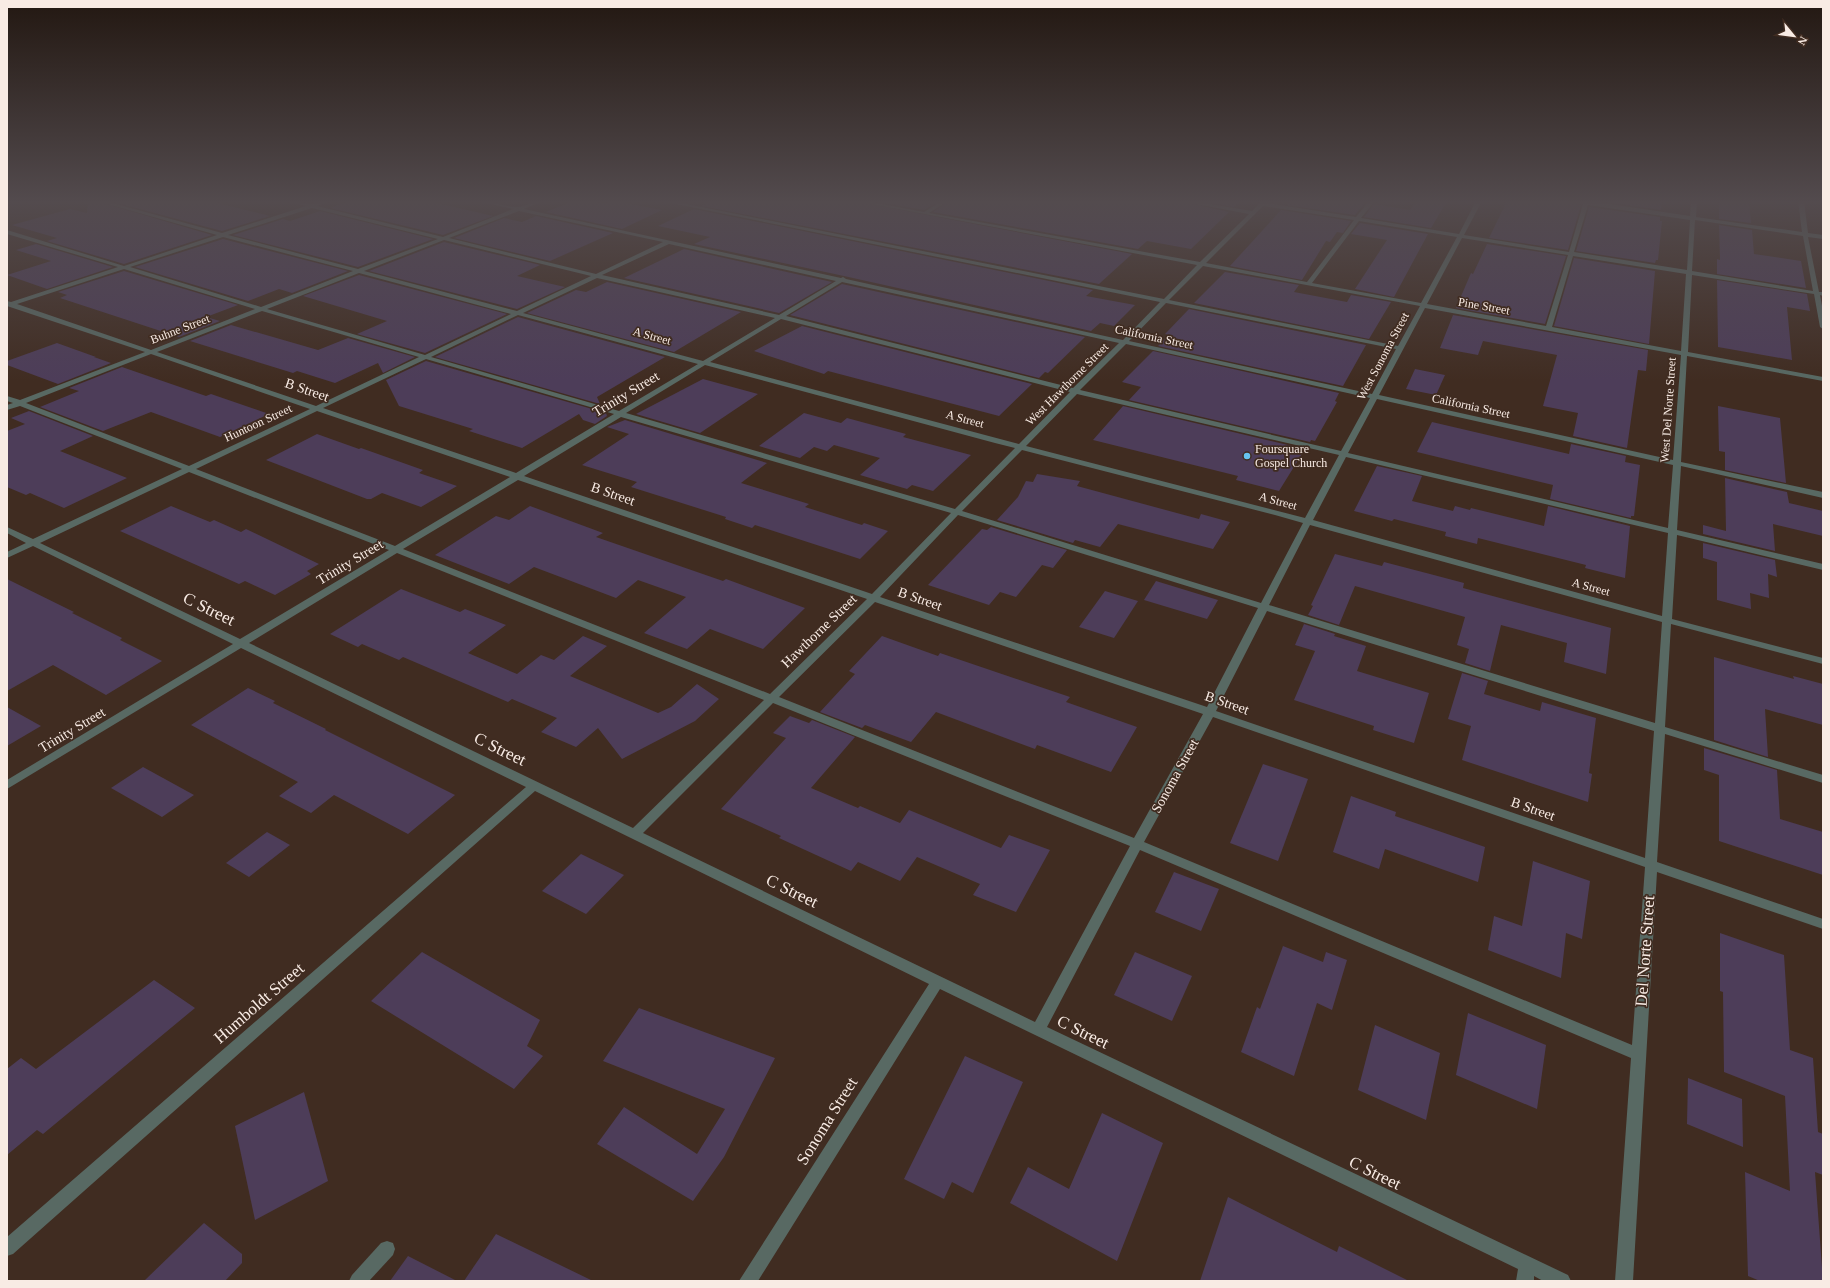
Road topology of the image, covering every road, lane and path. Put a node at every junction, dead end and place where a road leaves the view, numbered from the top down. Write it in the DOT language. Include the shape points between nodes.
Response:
graph roads {
  1 [pos="104,261"];
  2 [pos="142,261"];
  3 [pos="322,261"];
  4 [pos="386,261"];
  5 [pos="535,261"];
  6 [pos="628,261"];
  7 [pos="758,261"];
  8 [pos="968,261"];
  9 [pos="1180,261"];
  10 [pos="1205,261"];
  11 [pos="1325,261"];
  12 [pos="1447,261"];
  13 [pos="1568,261"];
  14 [pos="1615,261"];
  15 [pos="1690,261"];
  16 [pos="1812,261"];
  17 [pos="1201,265"];
  18 [pos="124,267"];
  19 [pos="360,271"];
  20 [pos="1689,273"];
  21 [pos="597,276"];
  22 [pos="843,279"];
  23 [pos="1308,285"];
  24 [pos="1820,294"];
  25 [pos="1165,300"];
  26 [pos="8,304"];
  27 [pos="1423,306"];
  28 [pos="262,309"];
  29 [pos="519,313"];
  30 [pos="781,317"];
  31 [pos="1823,327"];
  32 [pos="1548,329"];
  33 [pos="1123,342"];
  34 [pos="1400,348"];
  35 [pos="150,352"];
  36 [pos="1684,353"];
  37 [pos="424,357"];
  38 [pos="706,362"];
  39 [pos="1823,379"];
  40 [pos="1075,391"];
  41 [pos="1374,396"];
  42 [pos="7,398"];
  43 [pos="19,403"];
  44 [pos="7,408"];
  45 [pos="316,408"];
  46 [pos="619,414"];
  47 [pos="1020,446"];
  48 [pos="1344,453"];
  49 [pos="1677,463"];
  50 [pos="186,470"];
  51 [pos="519,476"];
  52 [pos="1823,495"];
  53 [pos="956,512"];
  54 [pos="1308,521"];
  55 [pos="7,530"];
  56 [pos="1672,532"];
  57 [pos="33,543"];
  58 [pos="397,550"];
  59 [pos="7,555"];
  60 [pos="1823,567"];
  61 [pos="873,598"];
  62 [pos="1265,606"];
  63 [pos="1666,620"];
  64 [pos="240,643"];
  65 [pos="1823,661"];
  66 [pos="769,699"];
  67 [pos="1209,712"];
  68 [pos="1660,730"];
  69 [pos="1823,778"];
  70 [pos="7,785"];
  71 [pos="535,785"];
  72 [pos="635,833"];
  73 [pos="1136,844"];
  74 [pos="1651,865"];
  75 [pos="1823,924"];
  76 [pos="938,981"];
  77 [pos="1038,1030"];
  78 [pos="1638,1054"];
  79 [pos="7,1248"];
  80 [pos="387,1249"];
  81 [pos="1527,1264"];
  82 [pos="358,1281"];
  83 [pos="748,1281"];
  84 [pos="1525,1281"];
  85 [pos="1562,1281"];
  86 [pos="1624,1281"];
  1 -- 18 [label="street"];
  2 -- 18 [label="street"];
  3 -- 19 [label="street, A Street"];
  4 -- 19 [label="street, Buhne Street"];
  5 -- 21 [label="street"];
  6 -- 21 [label="street, Huntoon Street"];
  7 -- 22 [label="street, California Street"];
  8 -- 25 [label="street"];
  9 -- 17 [label="street, Pine Street"];
  10 -- 17 [label="street, West Hawthorne Street"];
  11 -- 23 [label="street"];
  12 -- 27 [label="street, West Sonoma Street"];
  13 -- 32 [label="street"];
  14 -- 20 [label="street"];
  15 -- 20 [label="street, West Del Norte Street"];
  16 -- 24 [label="street"];
  17 -- 23 [label="street, Pine Street"];
  17 -- 25 [label="street, West Hawthorne Street"];
  18 -- 26 [label="street"];
  18 -- 28 [label="street"];
  19 -- 28 [label="street, Buhne Street"];
  19 -- 29 [label="street, A Street"];
  20 -- 24 [label="street"];
  20 -- 36 [label="street, West Del Norte Street"];
  21 -- 29 [label="street, Huntoon Street"];
  21 -- 30 [label="street"];
  22 -- 30 [label="street, Trinity Street"];
  22 -- 33 [label="street, California Street"];
  23 -- 27 [label="street, Pine Street"];
  24 -- 31 [label="street"];
  25 -- 33 [label="street, West Hawthorne Street"];
  25 -- 34 [label="street"];
  26 -- 35 [label="street, B Street"];
  27 -- 32 [label="street, Pine Street"];
  27 -- 34 [label="street, West Sonoma Street"];
  28 -- 35 [label="street, Buhne Street"];
  28 -- 37 [label="street"];
  29 -- 37 [label="street, Huntoon Street"];
  29 -- 38 [label="street, A Street"];
  30 -- 38 [label="street, Trinity Street"];
  30 -- 40 [label="street"];
  32 -- 36 [label="street, Pine Street"];
  33 -- 40 [label="street, West Hawthorne Street"];
  33 -- 41 [label="street, California Street"];
  34 -- 41 [label="street, West Sonoma Street"];
  35 -- 43 [label="street, Buhne Street"];
  35 -- 45 [label="street, B Street"];
  36 -- 39 [label="street, Pine Street"];
  36 -- 49 [label="street, West Del Norte Street"];
  37 -- 45 [label="street, Huntoon Street"];
  37 -- 46 [label="street"];
  38 -- 46 [label="street, Trinity Street"];
  38 -- 47 [label="street, A Street"];
  40 -- 47 [label="street, West Hawthorne Street"];
  40 -- 48 [label="street"];
  41 -- 48 [label="street, West Sonoma Street"];
  41 -- 49 [label="street, California Street"];
  42 -- 43 [label="street"];
  43 -- 44 [label="street, Buhne Street"];
  43 -- 50 [label="street"];
  45 -- 50 [label="street, Huntoon Street"];
  45 -- 51 [label="street, B Street"];
  46 -- 51 [label="street, Trinity Street"];
  46 -- 53 [label="street"];
  47 -- 53 [label="street, Hawthorne Street"];
  47 -- 54 [label="street, A Street"];
  48 -- 54 [label="street, West Sonoma Street"];
  48 -- 56 [label="street"];
  49 -- 52 [label="street, California Street"];
  49 -- 56 [label="street, West Del Norte Street"];
  50 -- 57 [label="street, Huntoon Street"];
  50 -- 58 [label="street"];
  51 -- 58 [label="street, Trinity Street"];
  51 -- 61 [label="street, B Street"];
  53 -- 61 [label="street, Hawthorne Street"];
  53 -- 62 [label="street"];
  54 -- 62 [label="street, Sonoma Street"];
  54 -- 63 [label="street, A Street"];
  55 -- 57 [label="street, C Street"];
  56 -- 60 [label="street"];
  56 -- 63 [label="street, West Del Norte Street"];
  57 -- 59 [label="street, Huntoon Street"];
  57 -- 64 [label="street, C Street"];
  58 -- 64 [label="street, Trinity Street"];
  58 -- 66 [label="street"];
  61 -- 66 [label="street, Hawthorne Street"];
  61 -- 67 [label="street, B Street"];
  62 -- 67 [label="street, Sonoma Street"];
  62 -- 68 [label="street"];
  63 -- 65 [label="street, A Street"];
  63 -- 68 [label="street, Del Norte Street"];
  64 -- 70 [label="street, Trinity Street"];
  64 -- 71 [label="street, C Street"];
  66 -- 72 [label="street, Hawthorne Street"];
  66 -- 73 [label="street"];
  67 -- 73 [label="street, Sonoma Street"];
  67 -- 74 [label="street, B Street"];
  68 -- 69 [label="street"];
  68 -- 74 [label="street, Del Norte Street"];
  71 -- 72 [label="street, C Street"];
  71 -- 79 [label="street, Humboldt Street"];
  72 -- 76 [label="street, C Street"];
  73 -- 77 [label="street, Sonoma Street"];
  73 -- 78 [label="street"];
  74 -- 75 [label="street, B Street"];
  74 -- 78 [label="street, Del Norte Street"];
  76 -- 77 [label="street, C Street"];
  76 -- 83 [label="street, Sonoma Street"];
  77 -- 81 [label="street, C Street"];
  78 -- 86 [label="street, Del Norte Street"];
  80 -- 82 [label="street"];
  81 -- 84 [label="street"];
  81 -- 85 [label="street, C Street"];
}
